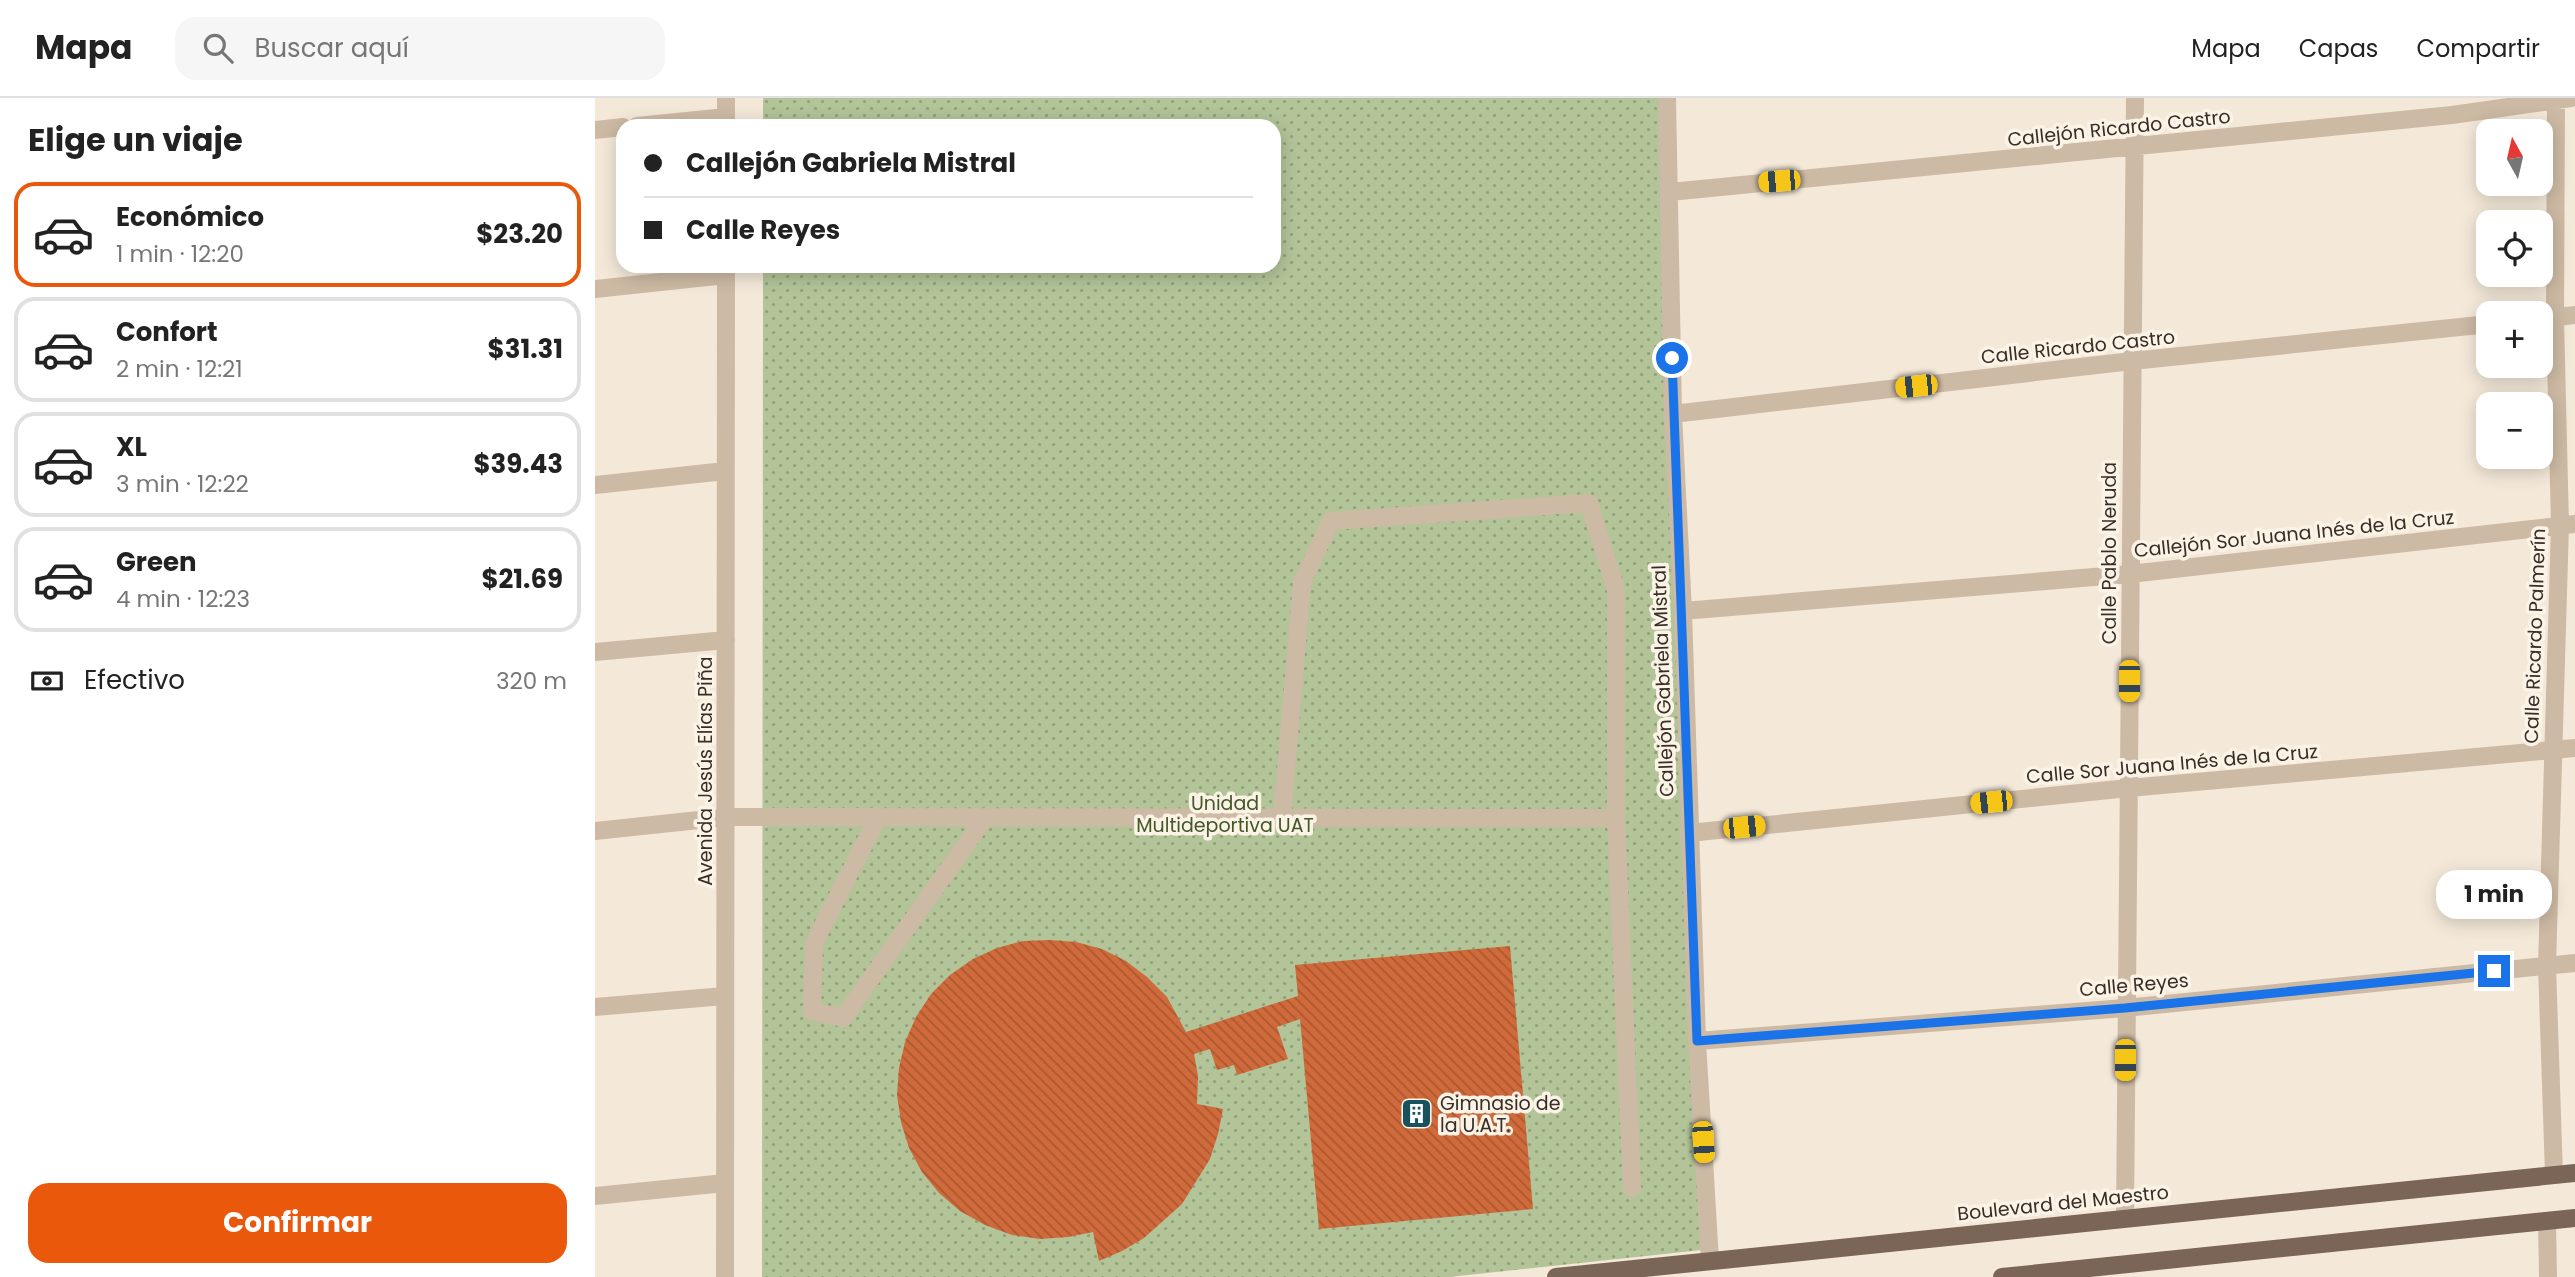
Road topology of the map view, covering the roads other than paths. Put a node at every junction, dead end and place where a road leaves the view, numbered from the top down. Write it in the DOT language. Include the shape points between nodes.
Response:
graph roads {
  1 [pos="726,98"];
  2 [pos="1667,98"];
  3 [pos="2135,98"];
  4 [pos="2561,99"];
  5 [pos="726,119"];
  6 [pos="616,128"];
  7 [pos="595,130"];
  8 [pos="2135,148"];
  9 [pos="1670,192"];
  10 [pos="711,273"];
  11 [pos="726,273"];
  12 [pos="595,289"];
  13 [pos="2549,301"];
  14 [pos="2575,315"];
  15 [pos="2553,317"];
  16 [pos="2476,325"];
  17 [pos="2132,361"];
  18 [pos="2553,372"];
  19 [pos="1673,414"];
  20 [pos="725,471"];
  21 [pos="595,485"];
  22 [pos="2567,525"];
  23 [pos="2130,573"];
  24 [pos="1683,611"];
  25 [pos="726,640"];
  26 [pos="595,652"];
  27 [pos="2575,748"];
  28 [pos="2553,749"];
  29 [pos="2129,788"];
  30 [pos="727,817"];
  31 [pos="1282,818"];
  32 [pos="1616,818"];
  33 [pos="877,819"];
  34 [pos="984,819"];
  35 [pos="595,831"];
  36 [pos="1689,833"];
  37 [pos="2575,963"];
  38 [pos="2547,966"];
  39 [pos="724,996"];
  40 [pos="595,1007"];
  41 [pos="2125,1008"];
  42 [pos="1697,1041"];
  43 [pos="2575,1173"];
  44 [pos="2554,1175"];
  45 [pos="725,1183"];
  46 [pos="1632,1188"];
  47 [pos="595,1196"];
  48 [pos="2125,1218"];
  49 [pos="2575,1218"];
  50 [pos="2547,1220"];
  51 [pos="1710,1261"];
  52 [pos="2120,1271"];
  53 [pos="725,1277"];
  54 [pos="1556,1277"];
  55 [pos="2002,1277"];
  56 [pos="2547,1277"];
  1 -- 5 [label="street"];
  2 -- 9 [label="street, Callejón Gabriela Mistral"];
  3 -- 8 [label="street, Calle Pablo Neruda"];
  4 -- 8 [label="street, Callejón Ricardo Castro"];
  4 -- 13 [label="street, Calle Ricardo Palmerín"];
  6 -- 7 [label="street"];
  8 -- 9 [label="street, Callejón Ricardo Castro"];
  8 -- 17 [label="street, Calle Pablo Neruda"];
  9 -- 19 [label="street, Callejón Gabriela Mistral"];
  10 -- 12 [label="street"];
  11 -- 20 [label="street, Avenida Jesús Elías Piña"];
  14 -- 15 [label="street"];
  16 -- 17 [label="street, Calle Ricardo Castro"];
  17 -- 19 [label="street, Calle Ricardo Castro"];
  17 -- 23 [label="street, Calle Pablo Neruda"];
  18 -- 22 [label="street, Calle Ricardo Palmerín"];
  19 -- 24 [label="street, Callejón Gabriela Mistral"];
  20 -- 21 [label="street"];
  20 -- 25 [label="street, Avenida Jesús Elías Piña"];
  22 -- 23 [label="street, Callejón Sor Juana Inés de la Cruz"];
  22 -- 28 [label="street, Calle Ricardo Palmerín"];
  23 -- 24 [label="street, Callejón Sor Juana Inés de la Cruz"];
  23 -- 29 [label="street, Calle Pablo Neruda"];
  24 -- 36 [label="street, Callejón Gabriela Mistral"];
  25 -- 26 [label="street"];
  25 -- 30 [label="street, Avenida Jesús Elías Piña"];
  27 -- 28 [label="street, Calle Sor Juana Inés de la Cruz"];
  28 -- 29 [label="street, Calle Sor Juana Inés de la Cruz"];
  28 -- 38 [label="street, Calle Ricardo Palmerín"];
  29 -- 36 [label="street, Calle Sor Juana Inés de la Cruz"];
  29 -- 41 [label="street, Calle Pablo Neruda"];
  30 -- 33 [label="street"];
  30 -- 35 [label="street"];
  30 -- 39 [label="street, Avenida Jesús Elías Piña"];
  31 -- 32 [label="street"];
  31 -- 32 [label="street" via="1302,582 1331,521 1589,503 1616,590"];
  31 -- 34 [label="street"];
  32 -- 46 [label="street"];
  33 -- 34 [label="street"];
  33 -- 34 [label="street" via="814,943 812,1011 843,1018"];
  36 -- 42 [label="street, Callejón Gabriela Mistral"];
  37 -- 38 [label="street, Calle Reyes"];
  38 -- 41 [label="street, Calle Reyes"];
  38 -- 44 [label="street, Calle Ricardo Palmerín"];
  39 -- 40 [label="street"];
  39 -- 45 [label="street, Avenida Jesús Elías Piña"];
  41 -- 42 [label="street, Calle Reyes"];
  41 -- 48 [label="street, Calle Pablo Neruda"];
  42 -- 51 [label="street, Callejón Gabriela Mistral"];
  43 -- 44 [label="main road, Boulevard del Maestro"];
  44 -- 48 [label="main road, Boulevard del Maestro"];
  45 -- 47 [label="street"];
  45 -- 53 [label="street, Avenida Jesús Elías Piña"];
  48 -- 51 [label="main road, Boulevard del Maestro"];
  49 -- 50 [label="main road"];
  50 -- 52 [label="main road"];
  50 -- 56 [label="street"];
  51 -- 54 [label="main road, Boulevard del Maestro"];
  52 -- 55 [label="main road"];
}
